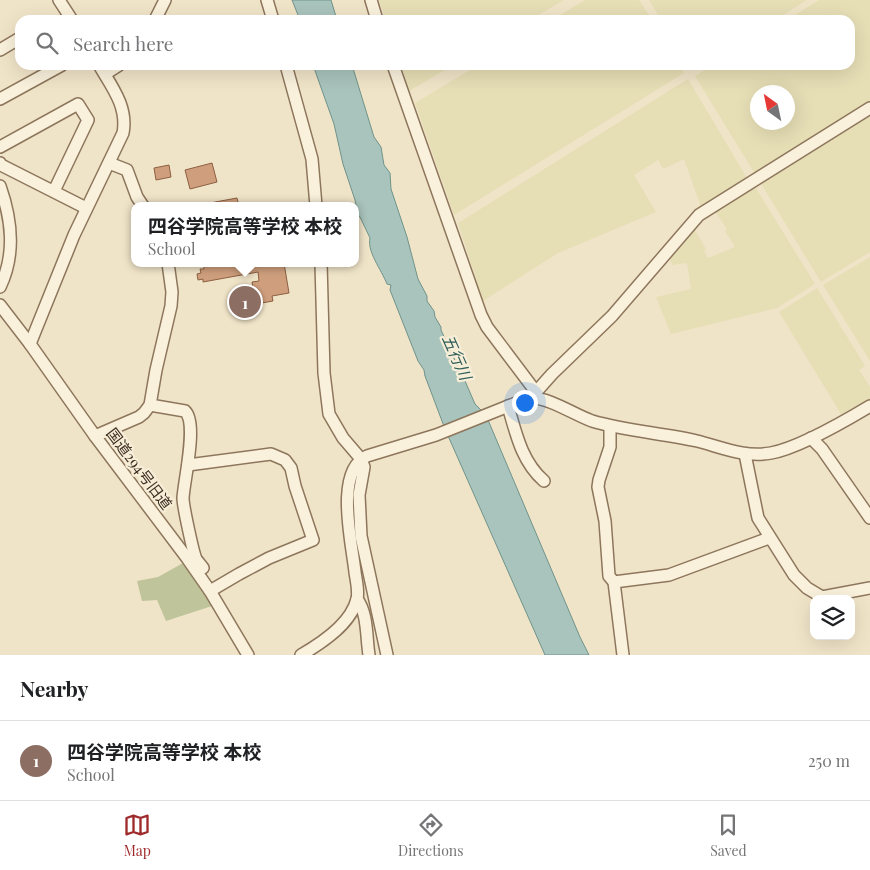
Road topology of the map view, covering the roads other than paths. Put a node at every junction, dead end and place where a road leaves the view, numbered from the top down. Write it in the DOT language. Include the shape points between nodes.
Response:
graph roads {
  1 [pos="59,0"];
  2 [pos="165,0"];
  3 [pos="267,0"];
  4 [pos="371,0"];
  5 [pos="69,15"];
  6 [pos="158,15"];
  7 [pos="272,15"];
  8 [pos="376,15"];
  9 [pos="15,41"];
  10 [pos="0,50"];
  11 [pos="50,70"];
  12 [pos="102,70"];
  13 [pos="287,70"];
  14 [pos="395,70"];
  15 [pos="0,99"];
  16 [pos="870,108"];
  17 [pos="0,147"];
  18 [pos="109,163"];
  19 [pos="0,165"];
  20 [pos="0,186"];
  21 [pos="54,191"];
  22 [pos="140,202"];
  23 [pos="316,202"];
  24 [pos="86,208"];
  25 [pos="169,267"];
  26 [pos="321,267"];
  27 [pos="0,287"];
  28 [pos="0,305"];
  29 [pos="30,344"];
  30 [pos="534,395"];
  31 [pos="150,405"];
  32 [pos="508,406"];
  33 [pos="870,406"];
  34 [pos="610,426"];
  35 [pos="95,436"];
  36 [pos="811,438"];
  37 [pos="745,454"];
  38 [pos="361,459"];
  39 [pos="188,465"];
  40 [pos="544,481"];
  41 [pos="870,518"];
  42 [pos="769,538"];
  43 [pos="201,578"];
  44 [pos="614,582"];
  45 [pos="870,588"];
  46 [pos="210,591"];
  47 [pos="357,599"];
  48 [pos="248,655"];
  49 [pos="301,655"];
  50 [pos="370,655"];
  51 [pos="387,655"];
  52 [pos="623,655"];
  1 -- 5 [label="street"];
  2 -- 6 [label="street"];
  3 -- 7 [label="street"];
  4 -- 8 [label="street"];
  9 -- 10 [label="street"];
  11 -- 15 [label="street"];
  12 -- 18 [label="street" via="121,104 125,124"];
  13 -- 23 [label="street" via="312,159"];
  14 -- 30 [label="street" via="481,315"];
  16 -- 30 [label="street" via="699,215 612,316"];
  17 -- 21 [label="street" via="78,104 88,120"];
  18 -- 22 [label="street" via="127,170"];
  18 -- 24 [label="street"];
  19 -- 21 [label="street"];
  20 -- 27 [label="street" via="11,239 8,265"];
  21 -- 24 [label="street"];
  24 -- 29 [label="street"];
  25 -- 31 [label="street" via="171,306"];
  26 -- 38 [label="street" via="324,372 329,414"];
  28 -- 29 [label="street, 国道294号旧道"];
  29 -- 35 [label="street, 国道294号旧道"];
  30 -- 32 [label="street"];
  30 -- 34 [label="street"];
  31 -- 35 [label="street" via="139,417"];
  31 -- 39 [label="street" via="186,412 190,432"];
  32 -- 38 [label="street" via="436,436"];
  32 -- 40 [label="street" via="522,453"];
  33 -- 36 [label="street"];
  34 -- 37 [label="street" via="697,441"];
  34 -- 44 [label="street" via="610,447 598,487 609,576"];
  35 -- 43 [label="street, 国道294号旧道"];
  36 -- 37 [label="street" via="770,453"];
  36 -- 41 [label="street"];
  37 -- 42 [label="street" via="758,518"];
  38 -- 47 [label="street" via="348,484"];
  38 -- 51 [label="street" via="364,467 359,495 361,536"];
  39 -- 43 [label="street" via="184,502 196,558 205,571"];
  39 -- 46 [label="street" via="271,454 279,456 292,468 313,540 269,558"];
  42 -- 44 [label="street" via="669,575"];
  42 -- 45 [label="street" via="800,583 819,596"];
  43 -- 46 [label="street, 国道294号旧道"];
  44 -- 52 [label="street"];
  46 -- 48 [label="street, 国道294号旧道"];
  47 -- 49 [label="street" via="340,626"];
  47 -- 50 [label="street" via="363,606"];
}
